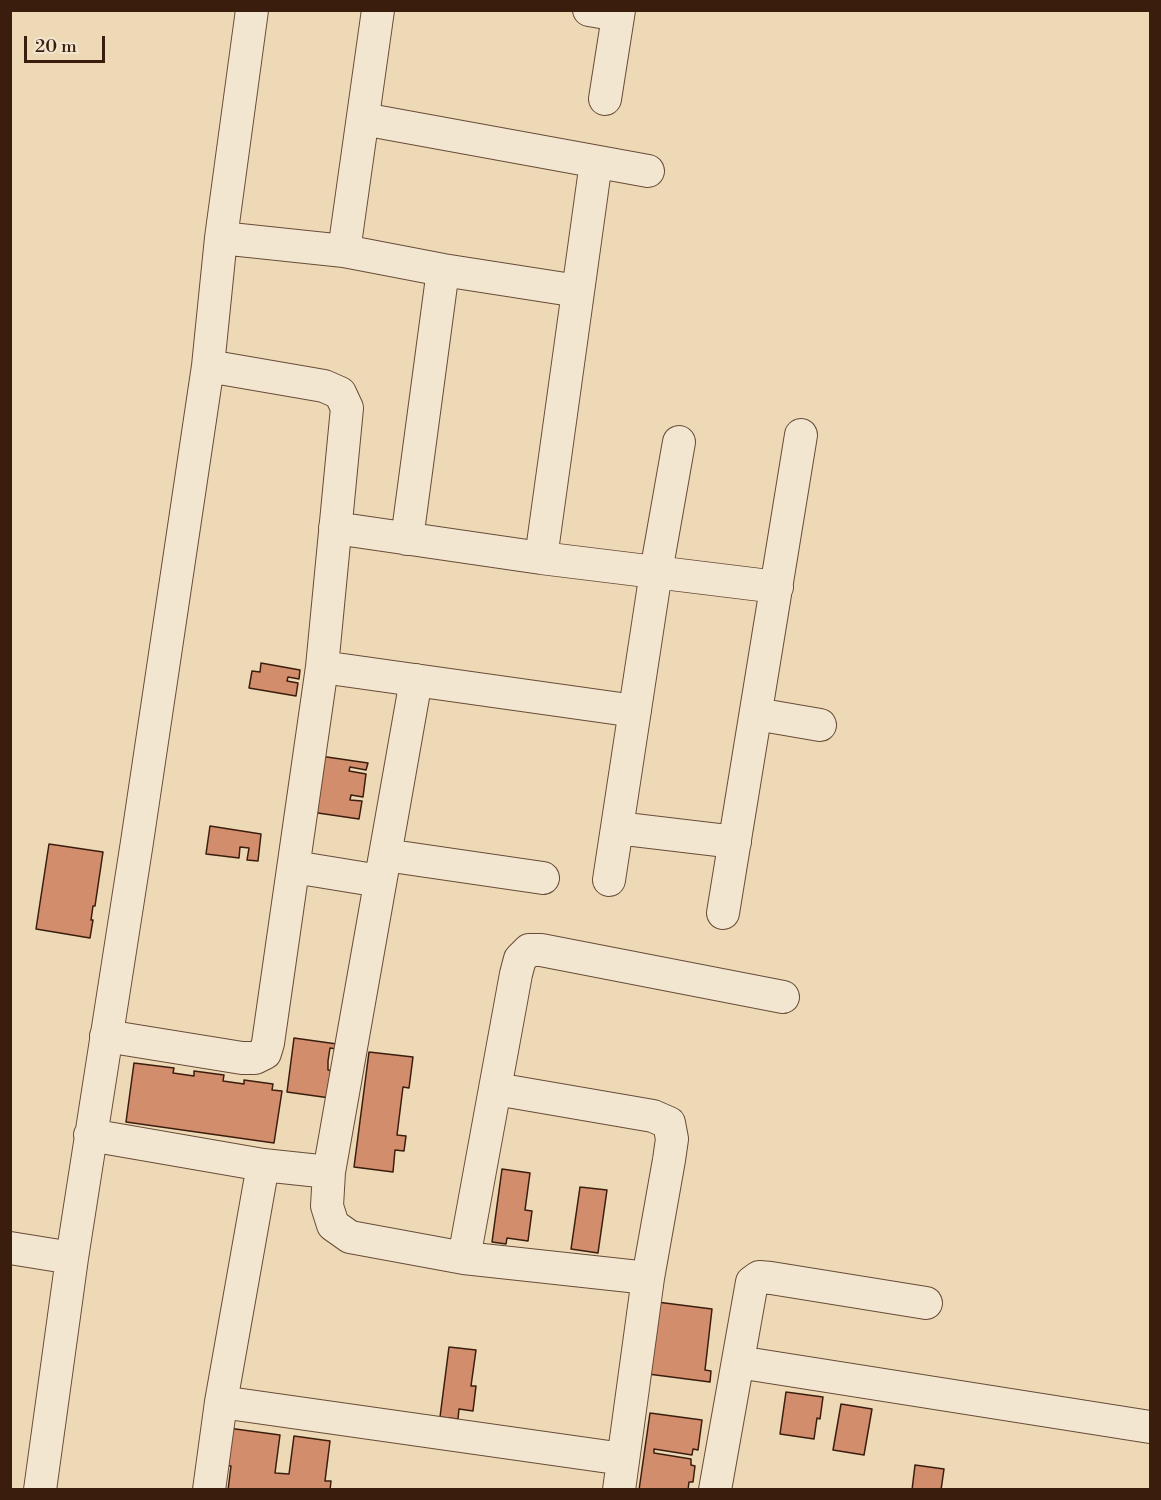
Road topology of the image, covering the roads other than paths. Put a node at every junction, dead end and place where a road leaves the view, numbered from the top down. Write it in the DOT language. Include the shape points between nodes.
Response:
graph roads {
  1 [pos="252,10"];
  2 [pos="378,10"];
  3 [pos="609,12"];
  4 [pos="605,99"];
  5 [pos="363,119"];
  6 [pos="596,162"];
  7 [pos="648,171"];
  8 [pos="221,238"];
  9 [pos="344,251"];
  10 [pos="443,270"];
  11 [pos="578,291"];
  12 [pos="208,366"];
  13 [pos="801,435"];
  14 [pos="679,442"];
  15 [pos="335,528"];
  16 [pos="407,538"];
  17 [pos="541,558"];
  18 [pos="656,572"];
  19 [pos="777,587"];
  20 [pos="322,667"];
  21 [pos="416,680"];
  22 [pos="635,711"];
  23 [pos="756,714"];
  24 [pos="820,725"];
  25 [pos="617,828"];
  26 [pos="735,842"];
  27 [pos="294,867"];
  28 [pos="383,868"];
  29 [pos="543,878"];
  30 [pos="609,880"];
  31 [pos="723,913"];
  32 [pos="783,997"];
  33 [pos="106,1036"];
  34 [pos="496,1089"];
  35 [pos="90,1135"];
  36 [pos="263,1165"];
  37 [pos="329,1172"];
  38 [pos="10,1248"];
  39 [pos="72,1258"];
  40 [pos="464,1258"];
  41 [pos="648,1278"];
  42 [pos="926,1303"];
  43 [pos="738,1362"];
  44 [pos="221,1402"];
  45 [pos="1150,1427"];
  46 [pos="623,1459"];
  47 [pos="40,1490"];
  48 [pos="210,1490"];
  49 [pos="619,1490"];
  50 [pos="715,1490"];
  1 -- 8 [label="street"];
  2 -- 5 [label="street"];
  3 -- 4 [label="street"];
  5 -- 6 [label="street"];
  5 -- 9 [label="street"];
  6 -- 7 [label="street"];
  6 -- 11 [label="street"];
  8 -- 9 [label="street"];
  8 -- 12 [label="street"];
  9 -- 10 [label="street"];
  10 -- 11 [label="street"];
  10 -- 16 [label="street"];
  11 -- 17 [label="street"];
  12 -- 15 [label="street" via="324,386 340,393 347,408"];
  12 -- 33 [label="street"];
  13 -- 19 [label="street"];
  14 -- 18 [label="street"];
  15 -- 16 [label="street"];
  15 -- 20 [label="street"];
  16 -- 17 [label="street"];
  17 -- 18 [label="street"];
  18 -- 19 [label="street"];
  18 -- 22 [label="street"];
  19 -- 23 [label="street"];
  20 -- 21 [label="street"];
  20 -- 27 [label="street"];
  21 -- 22 [label="street"];
  21 -- 28 [label="street"];
  22 -- 25 [label="street"];
  23 -- 24 [label="street"];
  23 -- 26 [label="street"];
  25 -- 26 [label="street"];
  25 -- 30 [label="street"];
  26 -- 31 [label="street"];
  27 -- 28 [label="street"];
  27 -- 33 [label="street" via="265,1053 242,1058"];
  28 -- 29 [label="street"];
  28 -- 37 [label="street"];
  32 -- 34 [label="street" via="529,950 520,959 516,974"];
  33 -- 35 [label="street"];
  34 -- 40 [label="street"];
  34 -- 41 [label="street" via="653,1116 669,1123 672,1139"];
  35 -- 36 [label="street"];
  35 -- 39 [label="street"];
  36 -- 37 [label="street"];
  36 -- 44 [label="street"];
  37 -- 40 [label="street" via="327,1206 333,1225 342,1231 350,1236"];
  38 -- 39 [label="street"];
  39 -- 47 [label="street"];
  40 -- 41 [label="street"];
  41 -- 46 [label="street"];
  42 -- 43 [label="street" via="759,1277 752,1282"];
  43 -- 45 [label="street"];
  43 -- 50 [label="street"];
  44 -- 46 [label="street"];
  44 -- 48 [label="street"];
  46 -- 49 [label="street"];
}
